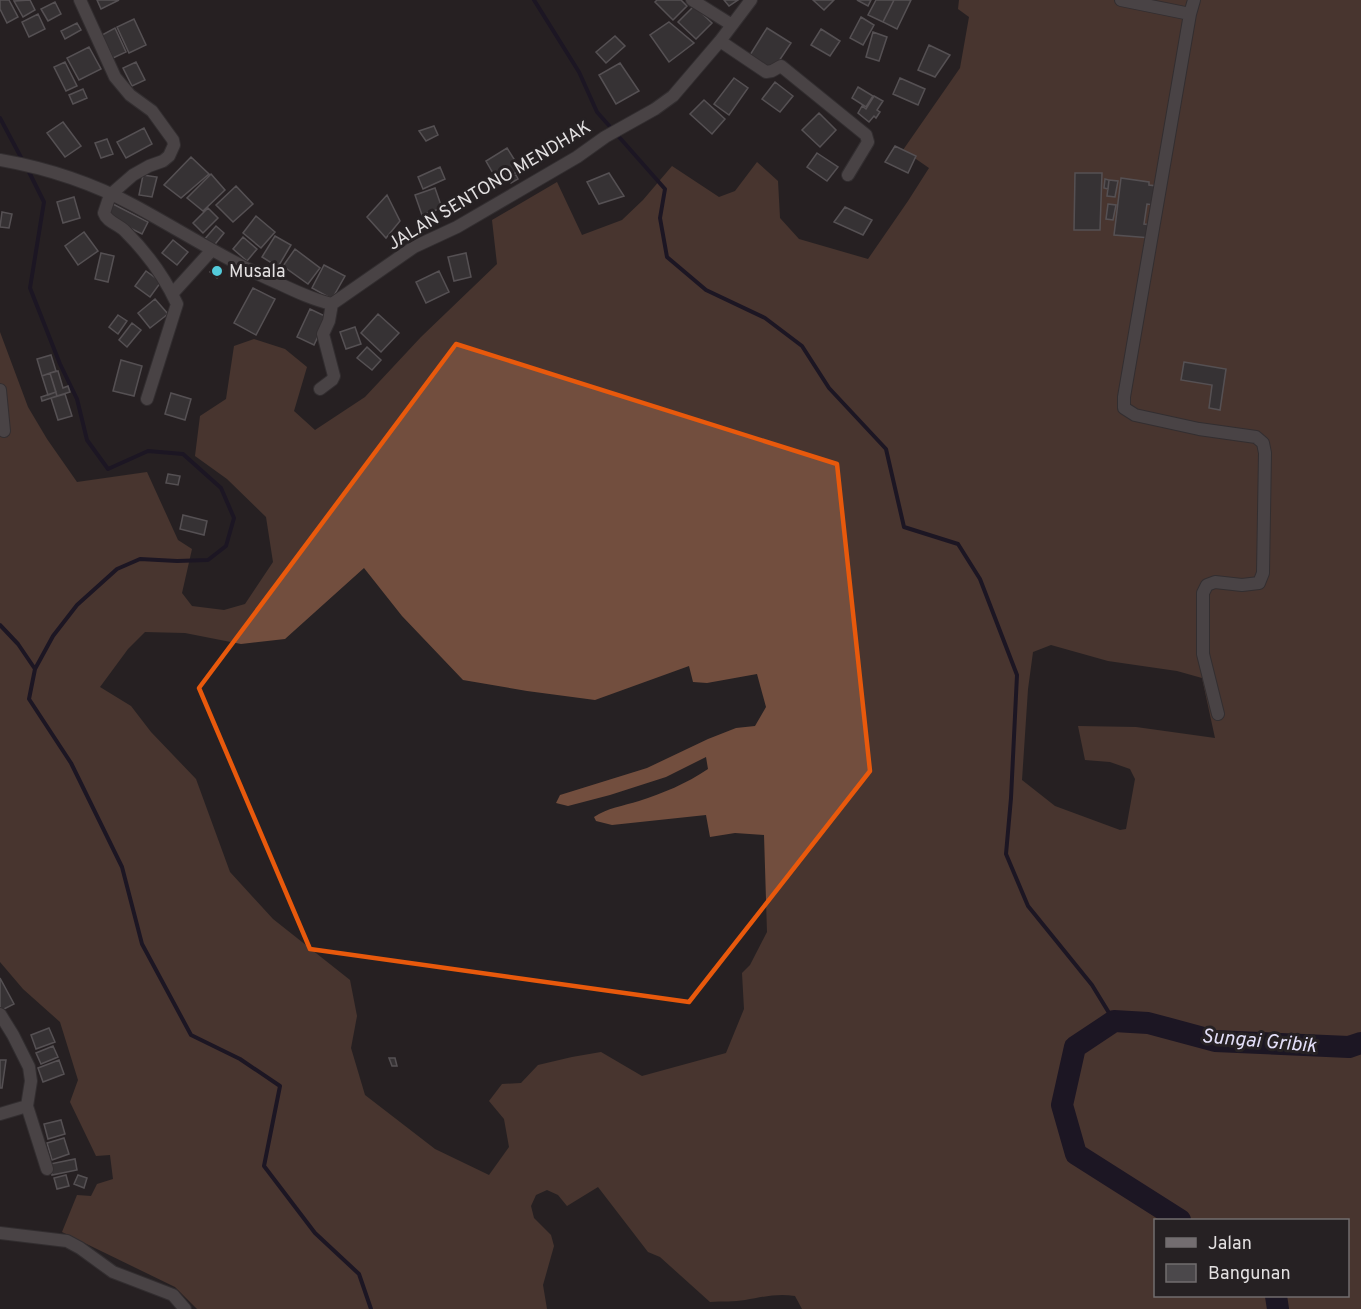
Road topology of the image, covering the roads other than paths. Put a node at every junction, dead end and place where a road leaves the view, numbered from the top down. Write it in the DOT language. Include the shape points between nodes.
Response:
graph roads {
  1 [pos="80,0"];
  2 [pos="692,0"];
  3 [pos="751,0"];
  4 [pos="1121,0"];
  5 [pos="1194,0"];
  6 [pos="1190,14"];
  7 [pos="732,25"];
  8 [pos="720,41"];
  9 [pos="0,160"];
  10 [pos="849,175"];
  11 [pos="110,195"];
  12 [pos="211,251"];
  13 [pos="172,294"];
  14 [pos="332,304"];
  15 [pos="320,389"];
  16 [pos="0,390"];
  17 [pos="147,399"];
  18 [pos="4,432"];
  19 [pos="1218,714"];
  20 [pos="0,1014"];
  21 [pos="27,1106"];
  22 [pos="0,1114"];
  23 [pos="47,1169"];
  24 [pos="0,1233"];
  25 [pos="185,1309"];
  1 -- 11 [label="street" via="115,77 130,95 152,111 174,145 163,161 133,175"];
  2 -- 7 [label="street"];
  3 -- 7 [label="street, JALAN SENTONO MENDHAK"];
  4 -- 6 [label="street"];
  5 -- 6 [label="street"];
  6 -- 19 [label="street" via="1124,408 1135,415 1256,437 1263,443 1263,573 1259,583 1215,582 1207,585 1203,593 1203,654"];
  7 -- 8 [label="street, JALAN SENTONO MENDHAK"];
  8 -- 10 [label="street" via="766,72 780,66 866,135 868,142"];
  8 -- 14 [label="street, JALAN SENTONO MENDHAK" via="673,96 577,157 414,248"];
  9 -- 11 [label="street" via="62,176"];
  11 -- 12 [label="street"];
  11 -- 13 [label="street" via="104,216 126,232"];
  12 -- 13 [label="street"];
  12 -- 14 [label="street"];
  13 -- 17 [label="street" via="177,304"];
  14 -- 15 [label="street" via="323,334 334,376"];
  16 -- 18 [label="street"];
  20 -- 21 [label="street" via="29,1067"];
  21 -- 22 [label="street"];
  21 -- 23 [label="street"];
  24 -- 25 [label="street" via="67,1241 113,1272 172,1295"];
}
